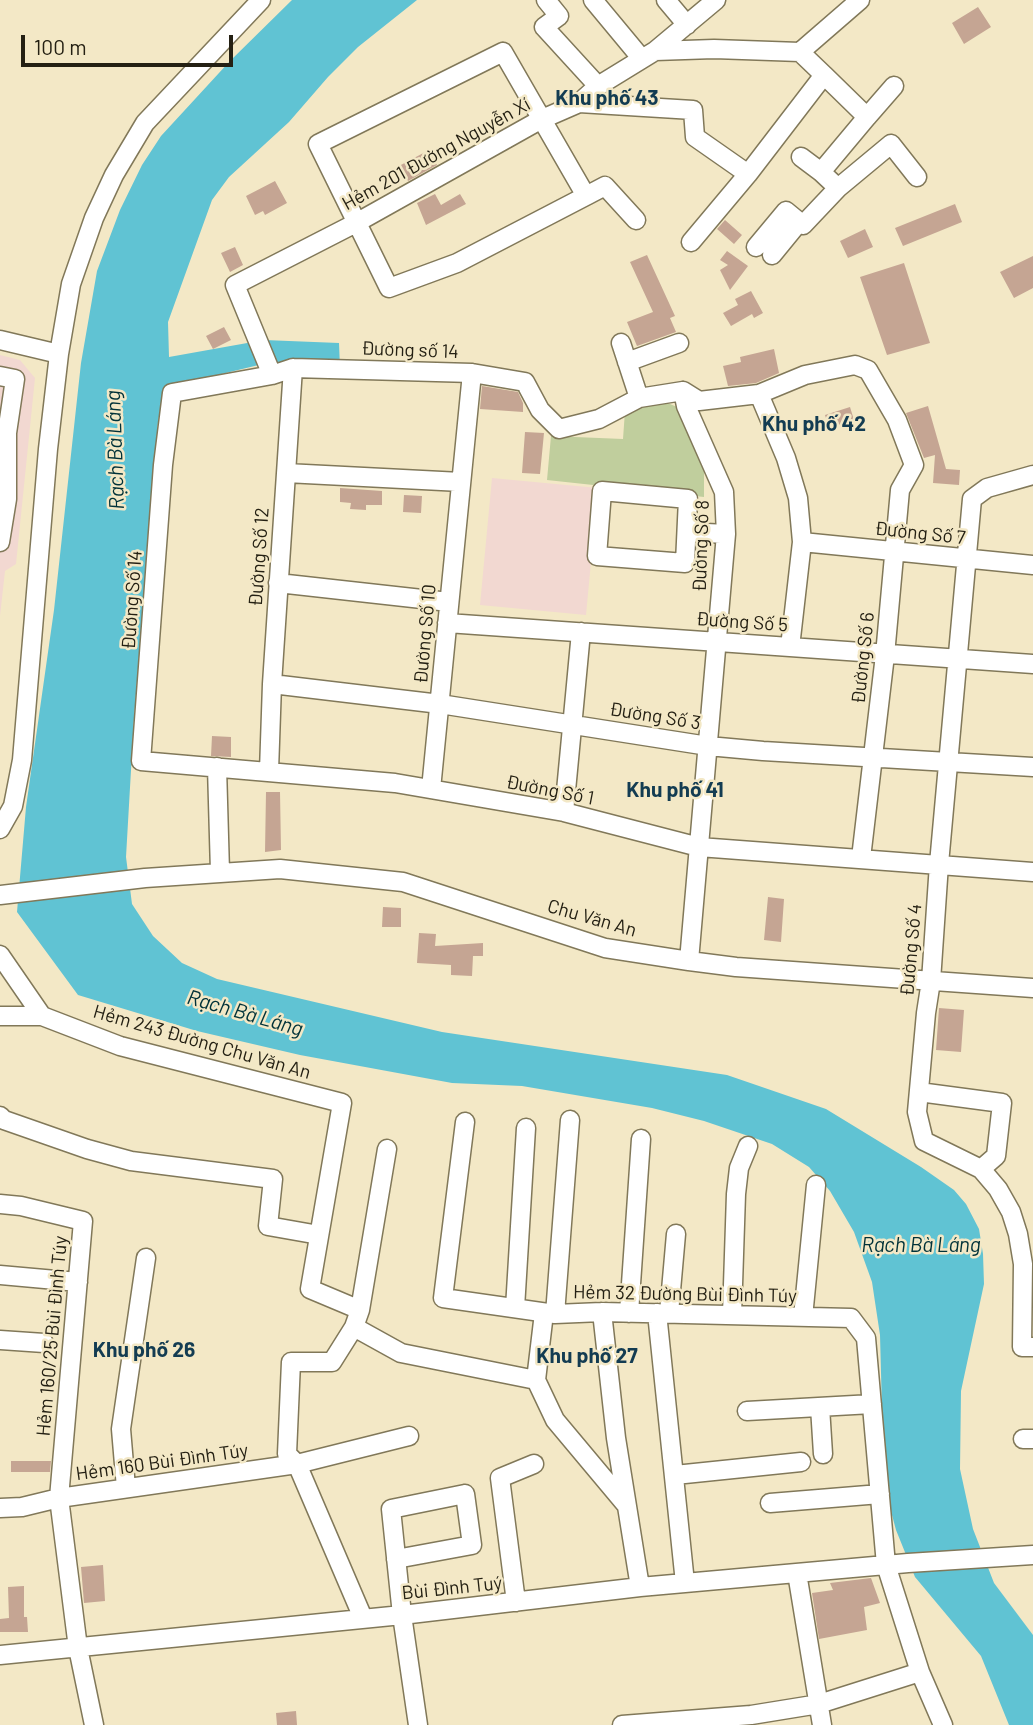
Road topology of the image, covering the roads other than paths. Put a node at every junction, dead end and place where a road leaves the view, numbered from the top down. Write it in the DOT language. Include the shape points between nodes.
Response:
graph roads {
  1 [pos="261,0"];
  2 [pos="546,0"];
  3 [pos="593,0"];
  4 [pos="666,0"];
  5 [pos="716,0"];
  6 [pos="860,0"];
  7 [pos="687,25"];
  8 [pos="800,52"];
  9 [pos="648,55"];
  10 [pos="824,75"];
  11 [pos="598,86"];
  12 [pos="894,86"];
  13 [pos="579,103"];
  14 [pos="867,117"];
  15 [pos="540,120"];
  16 [pos="800,157"];
  17 [pos="821,172"];
  18 [pos="748,174"];
  19 [pos="917,177"];
  20 [pos="838,188"];
  21 [pos="586,196"];
  22 [pos="636,220"];
  23 [pos="356,223"];
  24 [pos="691,242"];
  25 [pos="764,251"];
  26 [pos="0,340"];
  27 [pos="679,343"];
  28 [pos="621,344"];
  29 [pos="59,354"];
  30 [pos="627,362"];
  31 [pos="269,368"];
  32 [pos="293,368"];
  33 [pos="472,373"];
  34 [pos="0,376"];
  35 [pos="683,391"];
  36 [pos="759,394"];
  37 [pos="639,398"];
  38 [pos="3,432"];
  39 [pos="286,473"];
  40 [pos="1033,475"];
  41 [pos="461,482"];
  42 [pos="687,532"];
  43 [pos="726,534"];
  44 [pos="0,542"];
  45 [pos="802,542"];
  46 [pos="894,551"];
  47 [pos="967,559"];
  48 [pos="1033,565"];
  49 [pos="278,583"];
  50 [pos="449,602"];
  51 [pos="447,623"];
  52 [pos="581,632"];
  53 [pos="717,641"];
  54 [pos="790,647"];
  55 [pos="885,655"];
  56 [pos="959,657"];
  57 [pos="1033,664"];
  58 [pos="272,684"];
  59 [pos="440,704"];
  60 [pos="572,724"];
  61 [pos="708,746"];
  62 [pos="874,757"];
  63 [pos="141,761"];
  64 [pos="948,761"];
  65 [pos="217,767"];
  66 [pos="1033,767"];
  67 [pos="269,771"];
  68 [pos="431,789"];
  69 [pos="564,812"];
  70 [pos="0,829"];
  71 [pos="699,848"];
  72 [pos="861,859"];
  73 [pos="939,864"];
  74 [pos="219,872"];
  75 [pos="1033,872"];
  76 [pos="0,895"];
  77 [pos="0,955"];
  78 [pos="689,961"];
  79 [pos="931,981"];
  80 [pos="1033,988"];
  81 [pos="0,1016"];
  82 [pos="42,1016"];
  83 [pos="919,1092"];
  84 [pos="0,1116"];
  85 [pos="570,1120"];
  86 [pos="465,1122"];
  87 [pos="526,1128"];
  88 [pos="641,1139"];
  89 [pos="748,1146"];
  90 [pos="387,1149"];
  91 [pos="981,1169"];
  92 [pos="816,1185"];
  93 [pos="0,1204"];
  94 [pos="676,1234"];
  95 [pos="320,1235"];
  96 [pos="146,1258"];
  97 [pos="0,1275"];
  98 [pos="78,1283"];
  99 [pos="514,1308"];
  100 [pos="602,1312"];
  101 [pos="629,1313"];
  102 [pos="663,1313"];
  103 [pos="549,1314"];
  104 [pos="732,1315"];
  105 [pos="803,1317"];
  106 [pos="357,1318"];
  107 [pos="0,1340"];
  108 [pos="44,1343"];
  109 [pos="1033,1347"];
  110 [pos="536,1380"];
  111 [pos="872,1404"];
  112 [pos="820,1407"];
  113 [pos="747,1411"];
  114 [pos="410,1436"];
  115 [pos="823,1454"];
  116 [pos="801,1462"];
  117 [pos="297,1464"];
  118 [pos="534,1464"];
  119 [pos="674,1475"];
  120 [pos="126,1488"];
  121 [pos="880,1494"];
  122 [pos="59,1498"];
  123 [pos="770,1503"];
  124 [pos="628,1507"];
  125 [pos="0,1508"];
  126 [pos="1033,1555"];
  127 [pos="396,1559"];
  128 [pos="886,1565"];
  129 [pos="797,1573"];
  130 [pos="685,1583"];
  131 [pos="640,1587"];
  132 [pos="516,1602"];
  133 [pos="402,1615"];
  134 [pos="363,1618"];
  135 [pos="78,1648"];
  136 [pos="0,1655"];
  137 [pos="920,1672"];
  138 [pos="819,1704"];
  139 [pos="94,1725"];
  140 [pos="418,1725"];
  141 [pos="622,1725"];
  142 [pos="821,1725"];
  143 [pos="943,1725"];
  1 -- 29 [label="street" via="145,123 114,175 93,218 71,284"];
  2 -- 11 [label="street" via="559,16 544,27"];
  3 -- 9 [label="street"];
  4 -- 7 [label="street"];
  5 -- 7 [label="street"];
  6 -- 8 [label="street"];
  7 -- 9 [label="street"];
  8 -- 9 [label="street, Hẻm 201 Đường Nguyễn Xí" via="714,49"];
  8 -- 10 [label="street"];
  9 -- 11 [label="street, Hẻm 201 Đường Nguyễn Xí"];
  10 -- 14 [label="street"];
  10 -- 18 [label="street"];
  11 -- 13 [label="street, Hẻm 201 Đường Nguyễn Xí"];
  12 -- 14 [label="street"];
  13 -- 15 [label="street, Hẻm 201 Đường Nguyễn Xí"];
  13 -- 18 [label="street" via="693,110 695,137"];
  14 -- 17 [label="street"];
  15 -- 21 [label="street"];
  15 -- 23 [label="street, Hẻm 201 Đường Nguyễn Xí"];
  15 -- 23 [label="street" via="503,52 318,144"];
  16 -- 17 [label="street"];
  17 -- 20 [label="street"];
  18 -- 24 [label="street"];
  19 -- 20 [label="street" via="891,144"];
  20 -- 25 [label="street" via="803,225 786,211"];
  21 -- 22 [label="street" via="605,186"];
  21 -- 23 [label="street" via="457,263 389,288"];
  23 -- 31 [label="street, Hẻm 201 Đường Nguyễn Xí" via="235,285"];
  26 -- 29 [label="street"];
  27 -- 30 [label="street"];
  28 -- 30 [label="street"];
  29 -- 70 [label="street" via="22,760 13,806"];
  30 -- 37 [label="street"];
  31 -- 32 [label="street"];
  31 -- 63 [label="street, Đường Số 14" via="172,393"];
  32 -- 33 [label="street, Đường số 14"];
  32 -- 39 [label="street, Đường Số 12"];
  33 -- 37 [label="street, Đường số 14" via="525,382 540,410 559,429 599,419"];
  33 -- 41 [label="street, Đường Số 10"];
  34 -- 38 [label="street" via="15,379"];
  35 -- 36 [label="street" via="699,401"];
  35 -- 37 [label="street"];
  35 -- 43 [label="street, Đường Số 8" via="724,492"];
  36 -- 45 [label="street" via="798,498"];
  36 -- 46 [label="street, Đường Số 6" via="805,376 855,365 868,370 897,420 914,465 900,491"];
  38 -- 44 [label="street" via="7,499"];
  39 -- 41 [label="street"];
  39 -- 49 [label="street, Đường Số 12"];
  40 -- 47 [label="street, Đường Số 4" via="987,488 972,499"];
  41 -- 50 [label="street, Đường Số 10"];
  42 -- 42 [label="street" via="688,499 602,491 597,556 684,563"];
  42 -- 43 [label="street"];
  43 -- 53 [label="street, Đường Số 8"];
  45 -- 46 [label="street, Đường Số 7"];
  45 -- 54 [label="street"];
  46 -- 47 [label="street, Đường Số 7"];
  46 -- 55 [label="street, Đường Số 6"];
  47 -- 48 [label="street, Đường Số 7"];
  47 -- 56 [label="street, Đường Số 4"];
  49 -- 50 [label="street"];
  49 -- 58 [label="street, Đường Số 12"];
  50 -- 51 [label="street, Đường Số 10"];
  51 -- 52 [label="street, Đường Số 5"];
  51 -- 59 [label="street, Đường Số 10"];
  52 -- 53 [label="street, Đường Số 5"];
  52 -- 60 [label="street"];
  53 -- 54 [label="street, Đường Số 5"];
  53 -- 61 [label="street, Đường Số 8"];
  54 -- 55 [label="street, Đường Số 5"];
  55 -- 56 [label="street, Đường Số 5"];
  55 -- 62 [label="street, Đường Số 6"];
  56 -- 57 [label="street, Đường Số 5"];
  56 -- 64 [label="street, Đường Số 4"];
  58 -- 59 [label="street, Đường Số 3"];
  58 -- 67 [label="street, Đường Số 12"];
  59 -- 60 [label="street, Đường Số 3"];
  59 -- 68 [label="street, Đường Số 10"];
  60 -- 61 [label="street, Đường Số 3"];
  60 -- 69 [label="street"];
  61 -- 62 [label="street, Đường Số 3"];
  61 -- 71 [label="street, Đường Số 8"];
  62 -- 64 [label="street, Đường Số 3"];
  62 -- 72 [label="street, Đường Số 6"];
  63 -- 65 [label="street, Đường Số 1"];
  64 -- 66 [label="street, Đường Số 3"];
  64 -- 73 [label="street, Đường Số 4"];
  65 -- 67 [label="street, Đường Số 1"];
  65 -- 74 [label="street"];
  67 -- 68 [label="street, Đường Số 1"];
  68 -- 69 [label="street, Đường Số 1"];
  69 -- 71 [label="street, Đường Số 1"];
  71 -- 72 [label="street, Đường Số 1"];
  71 -- 78 [label="street, Đường Số 8"];
  72 -- 73 [label="street, Đường Số 1"];
  73 -- 75 [label="street, Đường Số 1"];
  73 -- 79 [label="street, Đường Số 4"];
  74 -- 76 [label="street, Chu Văn An"];
  74 -- 78 [label="street, Chu Văn An" via="280,869 403,881 605,948"];
  77 -- 82 [label="street"];
  78 -- 79 [label="street, Chu Văn An"];
  79 -- 80 [label="street, Chu Văn An"];
  79 -- 83 [label="street, Đường Số 4"];
  81 -- 82 [label="street"];
  82 -- 95 [label="street, Hẻm 243 Đường Chu Văn An" via="120,1046 342,1103"];
  83 -- 91 [label="street, Đường Số 4" via="917,1112 924,1141"];
  83 -- 91 [label="street" via="1002,1103 996,1156"];
  84 -- 95 [label="street" via="131,1161 273,1179 268,1226"];
  85 -- 103 [label="street"];
  86 -- 99 [label="street, Hẻm 32 Đường Bùi Đình Túy" via="443,1298"];
  87 -- 99 [label="street"];
  88 -- 101 [label="street"];
  89 -- 104 [label="street" via="736,1194"];
  90 -- 106 [label="street"];
  91 -- 109 [label="street, Đường Số 4" via="998,1189 1018,1234 1023,1264 1022,1347"];
  92 -- 105 [label="street"];
  93 -- 98 [label="street, Hẻm 160/25 Bùi Đình Túy" via="83,1221"];
  94 -- 102 [label="street"];
  95 -- 106 [label="street" via="310,1289"];
  96 -- 120 [label="street" via="121,1429"];
  97 -- 98 [label="street"];
  98 -- 122 [label="street, Hẻm 160/25 Bùi Đình Túy"];
  99 -- 103 [label="street, Hẻm 32 Đường Bùi Đình Túy"];
  100 -- 101 [label="street, Hẻm 32 Đường Bùi Đình Túy"];
  100 -- 103 [label="street, Hẻm 32 Đường Bùi Đình Túy"];
  100 -- 124 [label="street"];
  101 -- 102 [label="street, Hẻm 32 Đường Bùi Đình Túy"];
  102 -- 104 [label="street, Hẻm 32 Đường Bùi Đình Túy"];
  102 -- 119 [label="street"];
  103 -- 110 [label="street"];
  104 -- 105 [label="street, Hẻm 32 Đường Bùi Đình Túy"];
  105 -- 111 [label="street, Hẻm 32 Đường Bùi Đình Túy" via="851,1318 866,1338"];
  106 -- 110 [label="street" via="401,1353"];
  106 -- 117 [label="street" via="332,1362 291,1362 287,1454"];
  107 -- 108 [label="street"];
  110 -- 124 [label="street" via="555,1420"];
  111 -- 112 [label="street"];
  111 -- 121 [label="street, Hẻm 32 Đường Bùi Đình Túy"];
  112 -- 113 [label="street"];
  112 -- 115 [label="street"];
  114 -- 117 [label="street, Hẻm 160 Bùi Đình Túy"];
  116 -- 119 [label="street"];
  117 -- 120 [label="street, Hẻm 160 Bùi Đình Túy"];
  117 -- 134 [label="street"];
  118 -- 132 [label="street" via="500,1478"];
  119 -- 130 [label="street"];
  120 -- 122 [label="street, Hẻm 160 Bùi Đình Túy"];
  121 -- 123 [label="street"];
  121 -- 128 [label="street, Hẻm 32 Đường Bùi Đình Túy"];
  122 -- 125 [label="street"];
  122 -- 135 [label="street, Hẻm 160 Bùi Đình Túy"];
  124 -- 131 [label="street"];
  126 -- 128 [label="street, Bùi Đình Tuý"];
  127 -- 127 [label="street" via="472,1545 465,1494 391,1509"];
  127 -- 133 [label="street"];
  128 -- 129 [label="street, Bùi Đình Tuý"];
  128 -- 137 [label="street, Hẻm 32 Đường Bùi Đình Túy"];
  129 -- 130 [label="street, Bùi Đình Tuý"];
  129 -- 138 [label="street"];
  130 -- 131 [label="street, Bùi Đình Tuý"];
  131 -- 132 [label="street, Bùi Đình Tuý"];
  132 -- 133 [label="street, Bùi Đình Tuý"];
  133 -- 134 [label="street, Bùi Đình Tuý"];
  133 -- 140 [label="street"];
  134 -- 135 [label="street, Bùi Đình Tuý"];
  135 -- 136 [label="street, Bùi Đình Tuý"];
  135 -- 139 [label="street, Hẻm 160 Bùi Đình Túy"];
  137 -- 138 [label="street"];
  137 -- 143 [label="street, Hẻm 32 Đường Bùi Đình Túy"];
  138 -- 141 [label="street" via="751,1715"];
  138 -- 142 [label="street"];
}
